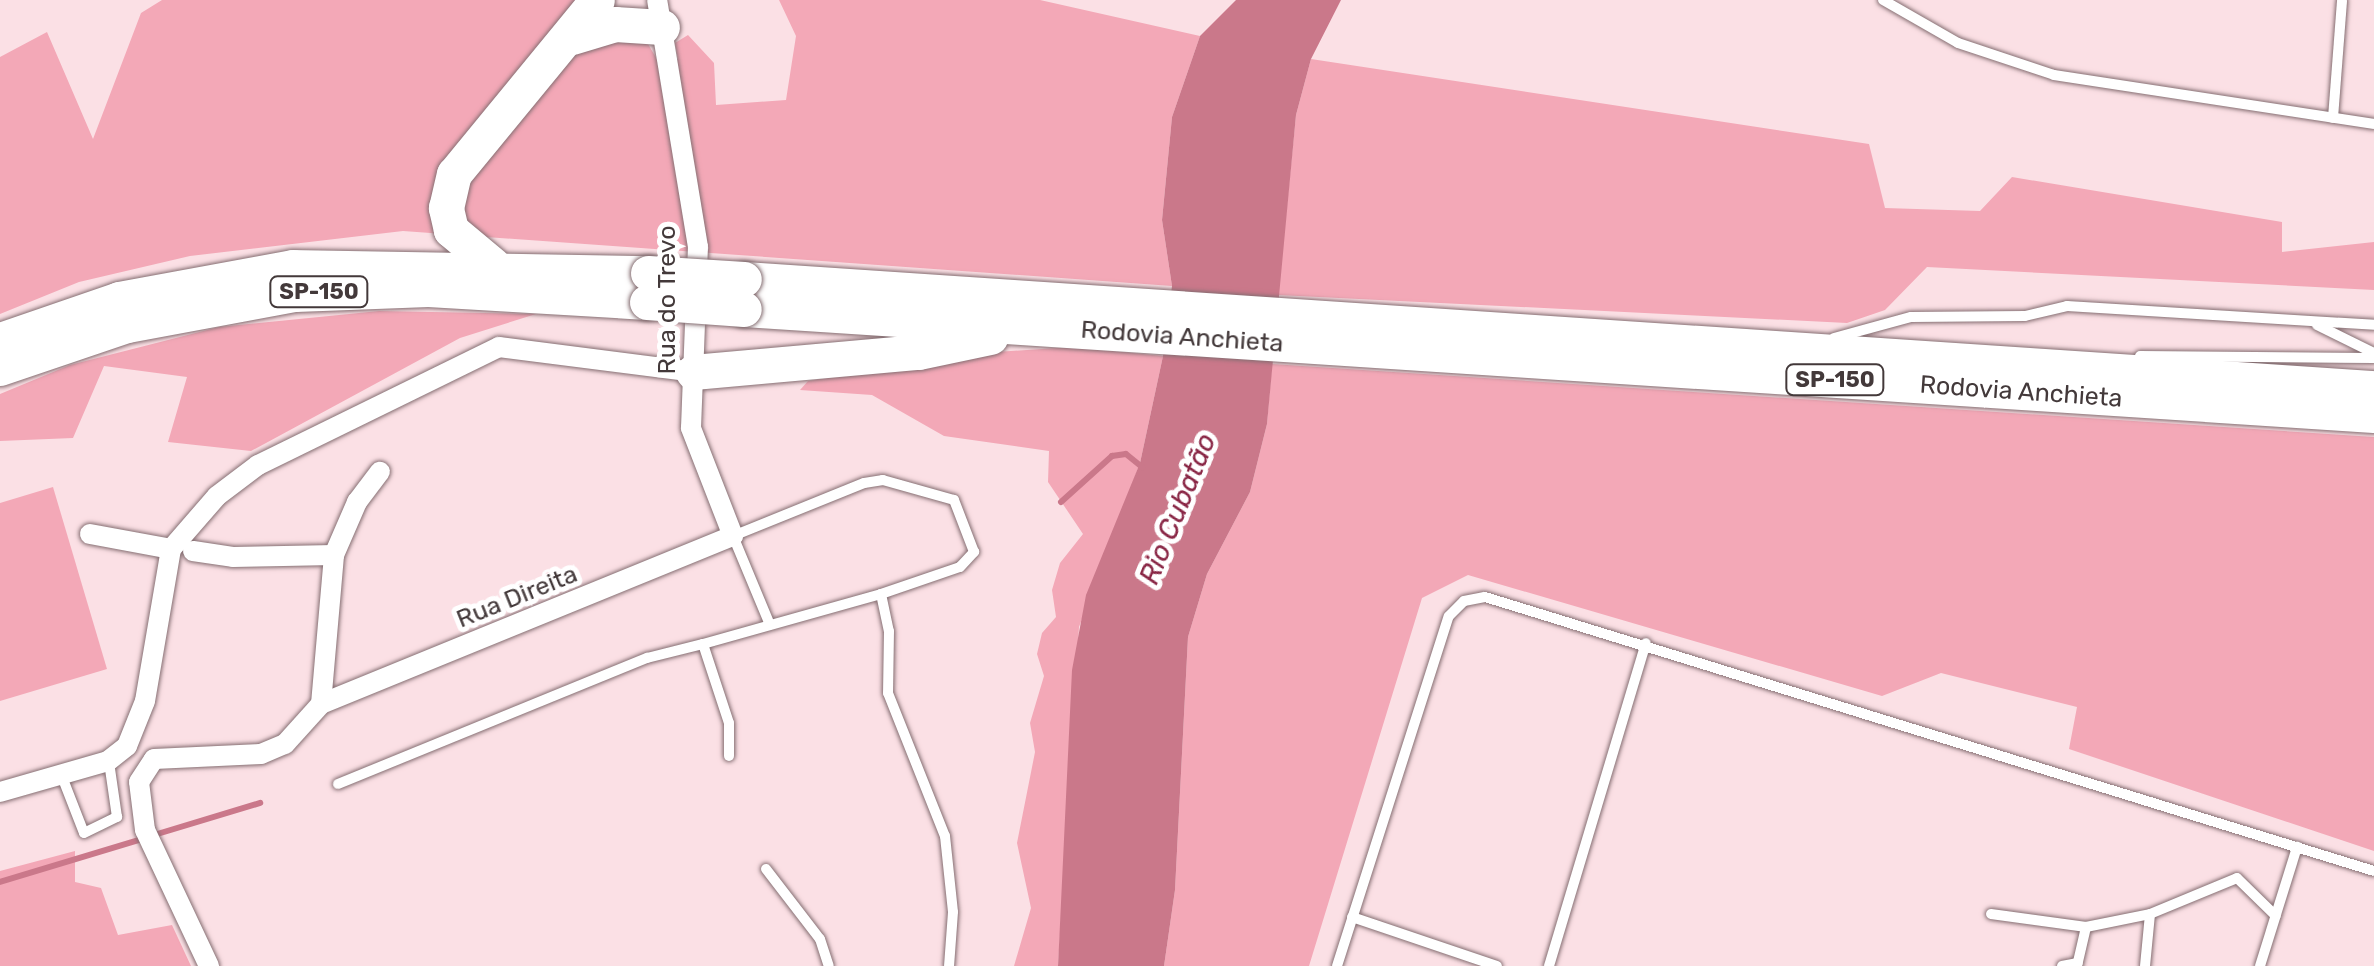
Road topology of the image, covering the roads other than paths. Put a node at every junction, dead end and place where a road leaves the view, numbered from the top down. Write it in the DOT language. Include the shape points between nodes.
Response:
graph roads {
  1 [pos="597,0"];
  2 [pos="1883,0"];
  3 [pos="2342,0"];
  4 [pos="659,13"];
  5 [pos="572,36"];
  6 [pos="2333,118"];
  7 [pos="2374,124"];
  8 [pos="493,265"];
  9 [pos="648,287"];
  10 [pos="744,294"];
  11 [pos="1090,316"];
  12 [pos="2303,320"];
  13 [pos="2374,325"];
  14 [pos="1038,328"];
  15 [pos="1298,330"];
  16 [pos="0,340"];
  17 [pos="1799,348"];
  18 [pos="2374,356"];
  19 [pos="1977,361"];
  20 [pos="0,368"];
  21 [pos="693,372"];
  22 [pos="2374,388"];
  23 [pos="2374,415"];
  24 [pos="380,472"];
  25 [pos="90,534"];
  26 [pos="732,536"];
  27 [pos="171,549"];
  28 [pos="193,551"];
  29 [pos="334,555"];
  30 [pos="881,594"];
  31 [pos="770,625"];
  32 [pos="1646,643"];
  33 [pos="704,644"];
  34 [pos="321,704"];
  35 [pos="729,756"];
  36 [pos="108,761"];
  37 [pos="61,774"];
  38 [pos="338,784"];
  39 [pos="0,792"];
  40 [pos="2297,847"];
  41 [pos="766,869"];
  42 [pos="2374,871"];
  43 [pos="1991,914"];
  44 [pos="2150,914"];
  45 [pos="2276,916"];
  46 [pos="1352,917"];
  47 [pos="2086,927"];
  48 [pos="2077,965"];
  49 [pos="209,966"];
  50 [pos="829,966"];
  51 [pos="949,966"];
  52 [pos="1337,966"];
  53 [pos="1498,966"];
  54 [pos="1549,966"];
  55 [pos="2062,966"];
  56 [pos="2145,966"];
  57 [pos="2260,966"];
  1 -- 5 [label="highway"];
  2 -- 6 [label="lane" via="1958,42 2054,75"];
  3 -- 6 [label="lane"];
  4 -- 5 [label="highway"];
  4 -- 21 [label="street, Rua do Trevo" via="698,248"];
  5 -- 8 [label="highway" via="454,174 446,208 451,230"];
  6 -- 7 [label="lane"];
  8 -- 9 [label="highway, Rodovia Anchieta / SP-150"];
  8 -- 16 [label="highway, Rodovia Anchieta / SP-150" via="348,264 250,272 119,299"];
  9 -- 10 [label="highway, Rodovia Anchieta / SP-150, bridge"];
  9 -- 20 [label="highway, Rodovia Anchieta / SP-150" via="295,294 126,326"];
  10 -- 11 [label="highway, Rodovia Anchieta / SP-150"];
  10 -- 14 [label="highway, Rodovia Anchieta / SP-150"];
  11 -- 14 [label="highway, Rodovia Anchieta / SP-150"];
  11 -- 15 [label="highway, Rodovia Anchieta / SP-150"];
  12 -- 13 [label="lane"];
  12 -- 17 [label="lane" via="2067,306 2025,316 1911,317"];
  12 -- 18 [label="lane"];
  14 -- 21 [label="highway" via="918,352"];
  15 -- 17 [label="highway, Rodovia Anchieta / SP-150"];
  15 -- 23 [label="highway, Rodovia Anchieta / SP-150"];
  17 -- 19 [label="highway, Rodovia Anchieta / SP-150"];
  18 -- 19 [label="lane"];
  19 -- 22 [label="highway, Rodovia Anchieta / SP-150"];
  21 -- 26 [label="street, Rua do Trevo" via="690,428"];
  21 -- 27 [label="street" via="539,347 482,351 247,472"];
  24 -- 29 [label="street" via="357,502"];
  25 -- 27 [label="street"];
  26 -- 30 [label="lane" via="864,482 944,492 968,532 970,560"];
  26 -- 31 [label="lane"];
  26 -- 34 [label="street, Rua Direita"];
  27 -- 36 [label="street" via="141,716 126,746"];
  28 -- 29 [label="street" via="232,558"];
  29 -- 34 [label="street"];
  30 -- 31 [label="lane"];
  30 -- 51 [label="lane" via="889,631 888,693 948,857"];
  31 -- 33 [label="lane"];
  32 -- 40 [label="lane"];
  32 -- 46 [label="lane" via="1485,598 1464,602 1449,616"];
  32 -- 54 [label="lane"];
  33 -- 35 [label="lane" via="729,722"];
  33 -- 38 [label="lane" via="628,665"];
  34 -- 49 [label="street" via="273,749 154,760 139,782 149,839"];
  36 -- 37 [label="street"];
  36 -- 37 [label="lane" via="117,817 84,833"];
  37 -- 39 [label="street"];
  40 -- 42 [label="lane"];
  40 -- 45 [label="lane"];
  41 -- 50 [label="lane" via="820,939"];
  43 -- 47 [label="lane"];
  44 -- 45 [label="lane" via="2237,878"];
  44 -- 47 [label="lane"];
  44 -- 56 [label="lane"];
  45 -- 57 [label="lane"];
  46 -- 52 [label="lane"];
  46 -- 53 [label="lane"];
  47 -- 48 [label="lane"];
  48 -- 55 [label="lane"];
}
